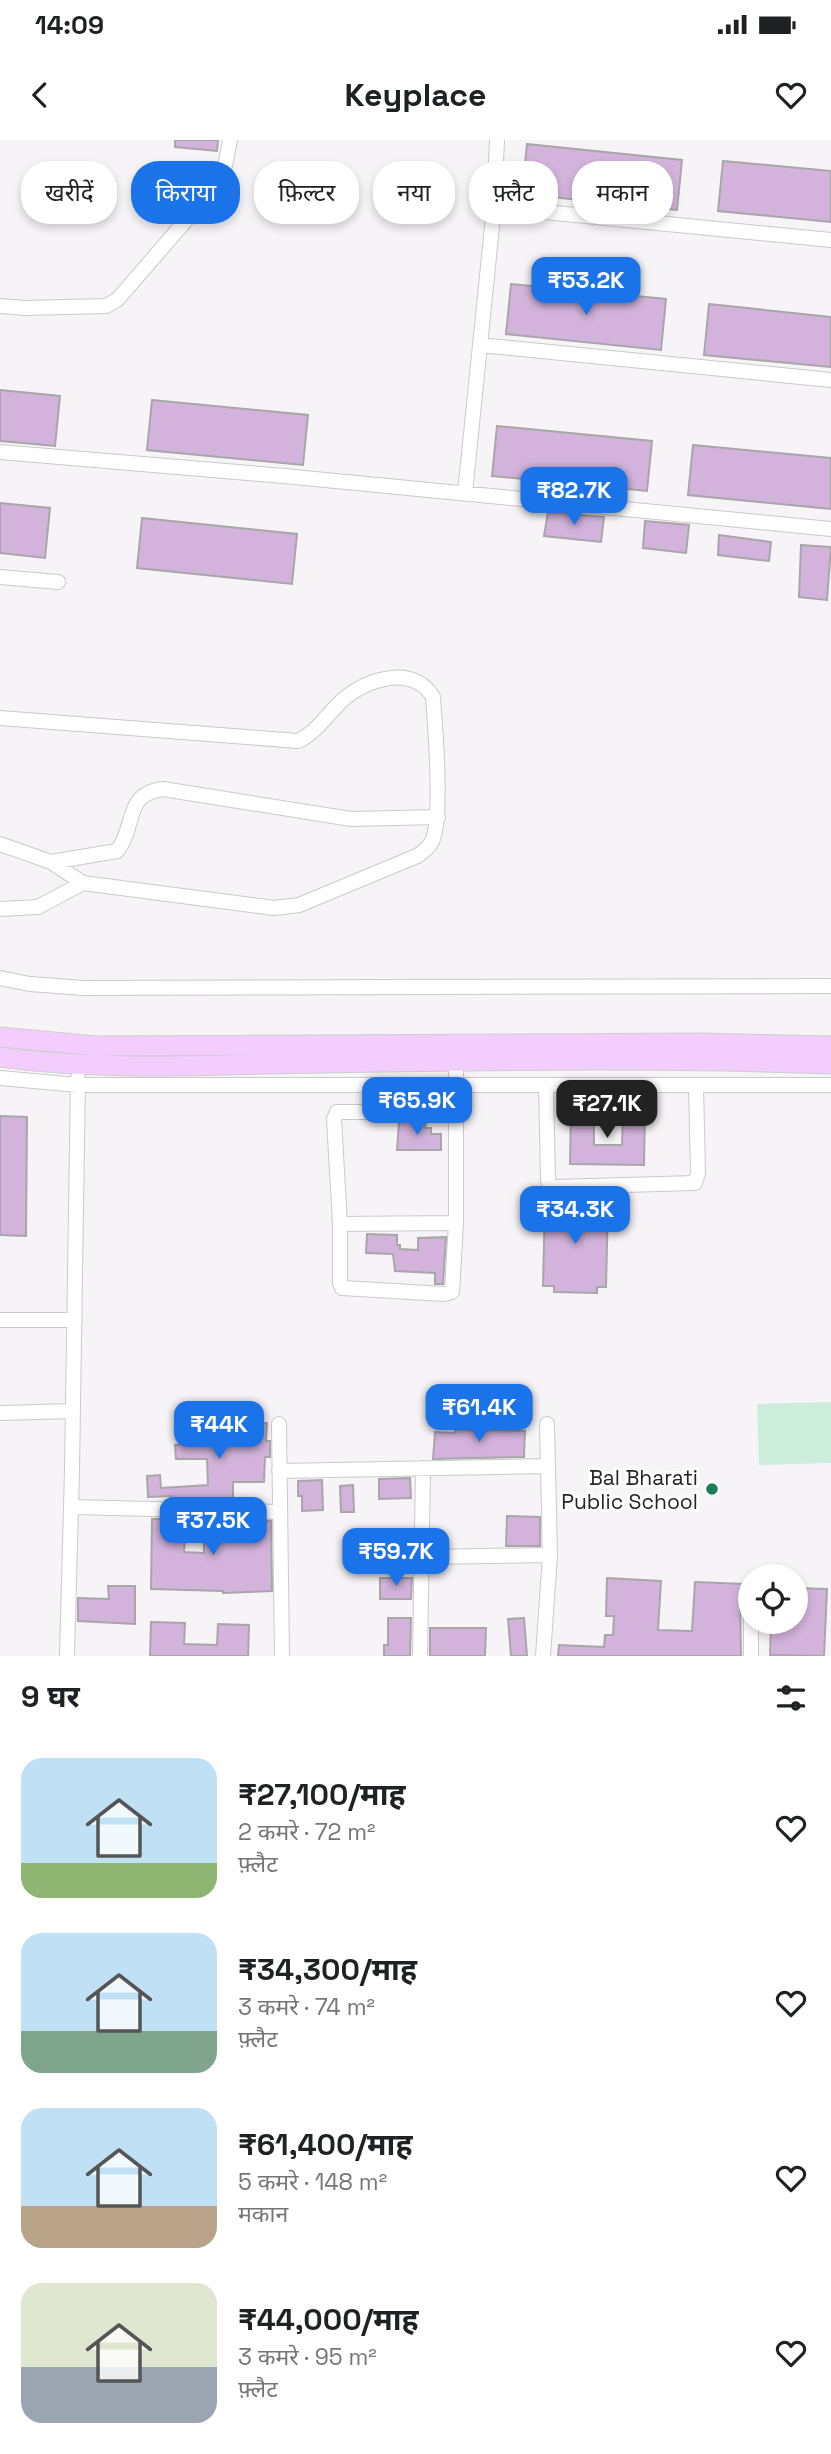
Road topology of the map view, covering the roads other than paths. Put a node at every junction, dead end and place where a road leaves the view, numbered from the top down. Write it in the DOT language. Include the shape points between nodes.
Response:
graph roads {
  1 [pos="230,140"];
  2 [pos="497,140"];
  3 [pos="496,161"];
  4 [pos="558,213"];
  5 [pos="492,224"];
  6 [pos="831,240"];
  7 [pos="0,306"];
  8 [pos="480,345"];
  9 [pos="831,380"];
  10 [pos="0,452"];
  11 [pos="465,493"];
  12 [pos="831,529"];
  13 [pos="0,577"];
  14 [pos="58,582"];
  15 [pos="0,718"];
  16 [pos="438,817"];
  17 [pos="0,844"];
  18 [pos="51,862"];
  19 [pos="83,883"];
  20 [pos="0,909"];
  21 [pos="0,978"];
  22 [pos="831,986"];
  23 [pos="0,1037"];
  24 [pos="831,1045"];
  25 [pos="0,1057"];
  26 [pos="456,1062"];
  27 [pos="831,1064"];
  28 [pos="78,1075"];
  29 [pos="0,1078"];
  30 [pos="456,1085"];
  31 [pos="546,1085"];
  32 [pos="696,1085"];
  33 [pos="831,1085"];
  34 [pos="456,1112"];
  35 [pos="456,1223"];
  36 [pos="340,1224"];
  37 [pos="0,1320"];
  38 [pos="75,1320"];
  39 [pos="73,1410"];
  40 [pos="0,1413"];
  41 [pos="279,1424"];
  42 [pos="547,1424"];
  43 [pos="548,1466"];
  44 [pos="423,1468"];
  45 [pos="279,1471"];
  46 [pos="71,1507"];
  47 [pos="279,1512"];
  48 [pos="550,1555"];
  49 [pos="422,1557"];
  50 [pos="751,1634"];
  51 [pos="67,1656"];
  52 [pos="282,1656"];
  53 [pos="420,1656"];
  54 [pos="542,1656"];
  55 [pos="751,1656"];
  1 -- 7 [label="street" via="225,166 207,196 117,300 106,306"];
  2 -- 3 [label="street"];
  4 -- 6 [label="street"];
  5 -- 8 [label="street"];
  8 -- 9 [label="street"];
  8 -- 11 [label="street"];
  10 -- 11 [label="street"];
  11 -- 12 [label="street"];
  13 -- 14 [label="street"];
  15 -- 16 [label="street" via="298,741 356,691 386,678 401,677 426,687 433,697"];
  16 -- 18 [label="street" via="351,819 149,790 138,798 117,850"];
  16 -- 19 [label="street" via="426,851 299,905 274,908"];
  17 -- 18 [label="street"];
  18 -- 19 [label="street"];
  19 -- 20 [label="street" via="38,907"];
  21 -- 22 [label="street" via="83,988"];
  23 -- 24 [label="main road" via="96,1046"];
  25 -- 28 [label="main road"];
  26 -- 27 [label="main road"];
  26 -- 28 [label="main road"];
  26 -- 30 [label="street"];
  28 -- 29 [label="street"];
  28 -- 30 [label="street"];
  28 -- 38 [label="street"];
  30 -- 31 [label="street"];
  30 -- 34 [label="street"];
  31 -- 32 [label="street"];
  31 -- 32 [label="street" via="548,1180 554,1187 695,1183"];
  32 -- 33 [label="street"];
  34 -- 35 [label="street"];
  34 -- 36 [label="street" via="337,1112"];
  35 -- 36 [label="street"];
  35 -- 36 [label="street" via="453,1289 444,1294 342,1288"];
  37 -- 38 [label="street"];
  38 -- 39 [label="street"];
  39 -- 40 [label="street"];
  39 -- 46 [label="street"];
  41 -- 45 [label="street"];
  42 -- 43 [label="street"];
  43 -- 44 [label="street"];
  43 -- 48 [label="street"];
  44 -- 45 [label="street"];
  44 -- 49 [label="street"];
  45 -- 47 [label="street"];
  46 -- 47 [label="street"];
  46 -- 51 [label="street"];
  47 -- 52 [label="street"];
  48 -- 49 [label="street"];
  48 -- 54 [label="street"];
  49 -- 53 [label="street"];
  50 -- 55 [label="street"];
}
